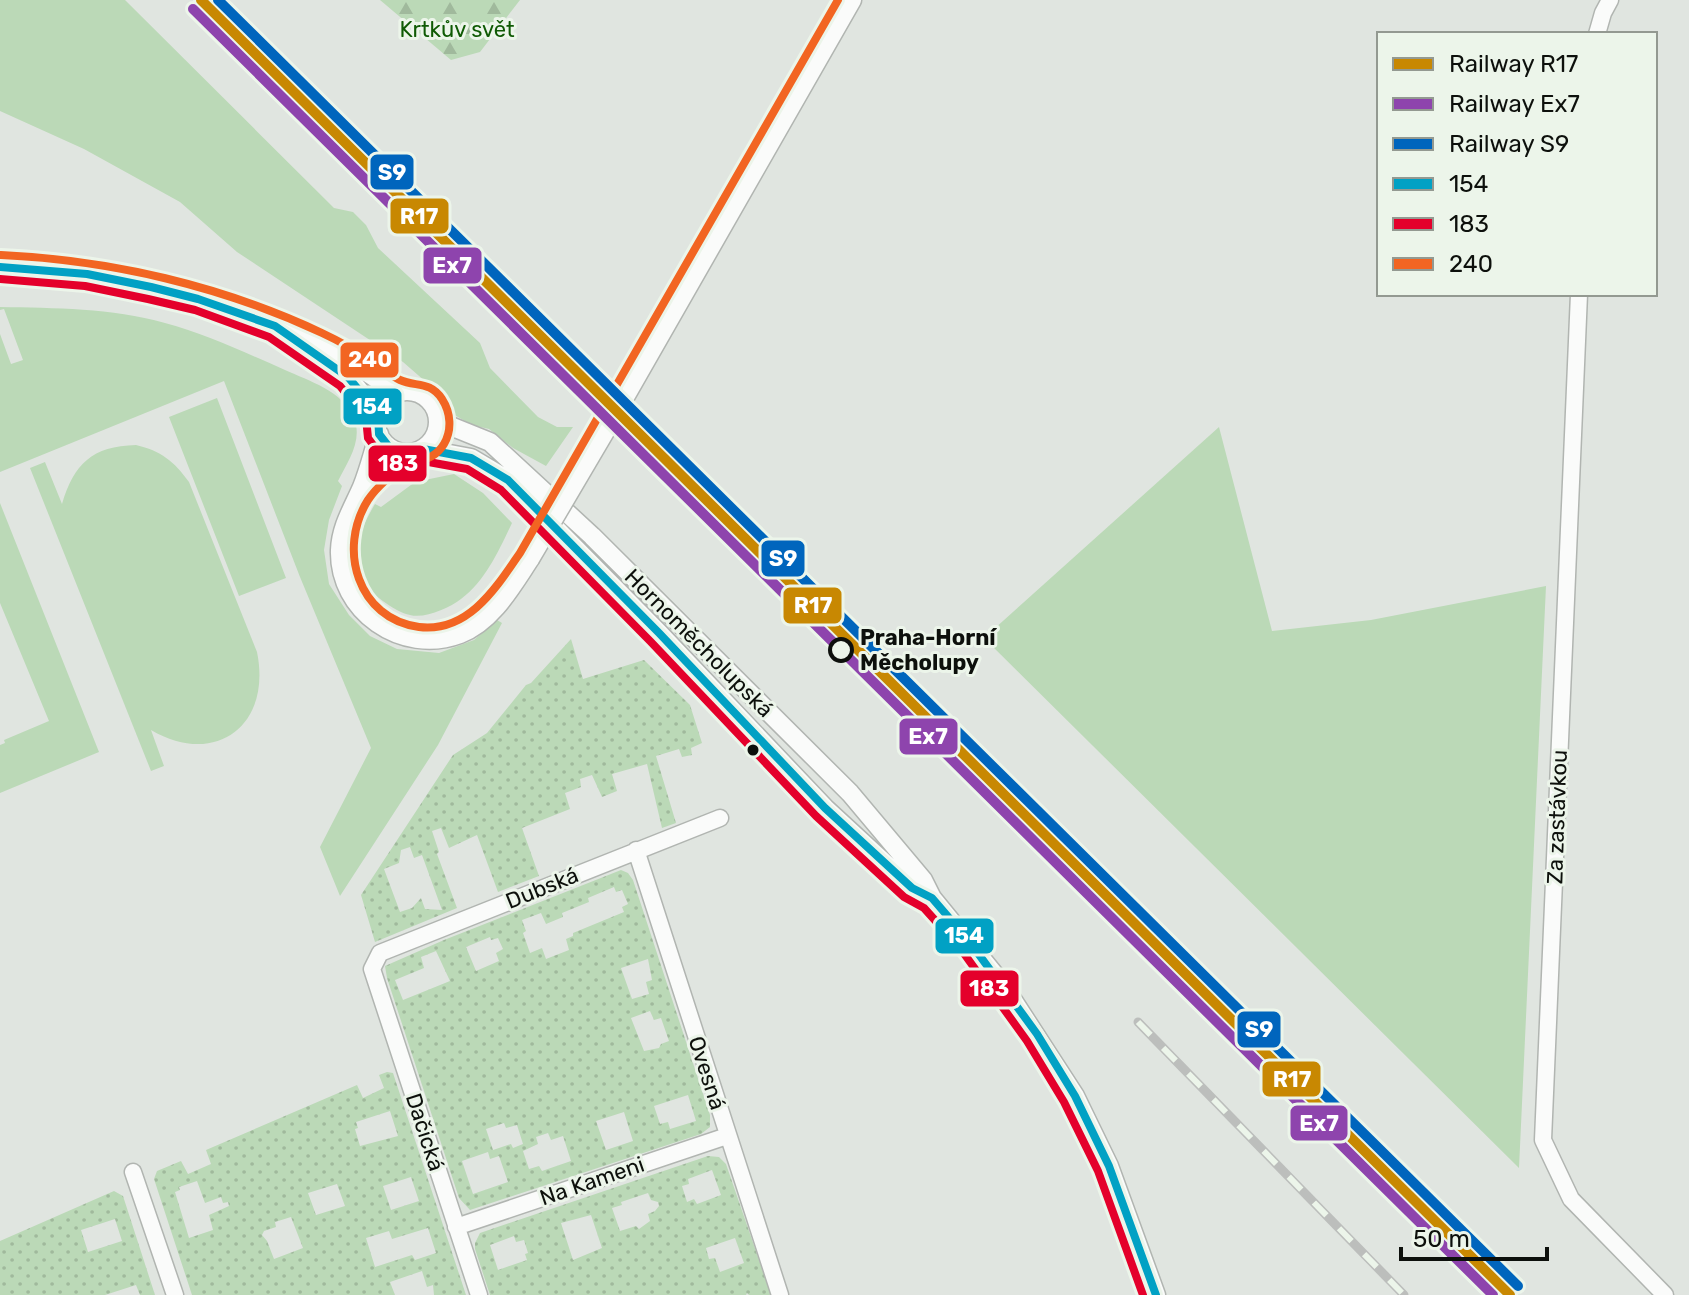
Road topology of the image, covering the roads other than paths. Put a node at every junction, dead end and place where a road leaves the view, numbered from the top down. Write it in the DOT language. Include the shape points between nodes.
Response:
graph roads {
  1 [pos="852,0"];
  2 [pos="1610,0"];
  3 [pos="1598,32"];
  4 [pos="0,267"];
  5 [pos="1579,296"];
  6 [pos="275,326"];
  7 [pos="398,393"];
  8 [pos="378,413"];
  9 [pos="438,421"];
  10 [pos="379,434"];
  11 [pos="423,449"];
  12 [pos="403,453"];
  13 [pos="361,489"];
  14 [pos="720,818"];
  15 [pos="636,850"];
  16 [pos="932,898"];
  17 [pos="372,969"];
  18 [pos="727,1136"];
  19 [pos="133,1172"];
  20 [pos="456,1227"];
  21 [pos="175,1295"];
  22 [pos="479,1295"];
  23 [pos="780,1295"];
  24 [pos="1156,1295"];
  25 [pos="1665,1295"];
  1 -- 13 [label="street, bridge" via="503,599 477,624 438,639 394,632 370,619 355,604 341,567 344,527"];
  2 -- 3 [label="street"];
  4 -- 6 [label="street, Hornoměcholupská" via="87,274 151,287"];
  5 -- 25 [label="street, Za zastávkou" via="1543,1140 1571,1199"];
  6 -- 7 [label="street, Hornoměcholupská" via="342,356"];
  6 -- 8 [label="street, Hornoměcholupská" via="348,377"];
  7 -- 8 [label="street"];
  7 -- 9 [label="street, Hornoměcholupská" via="425,397"];
  8 -- 10 [label="street"];
  9 -- 11 [label="street" via="435,437"];
  9 -- 16 [label="street, Hornoměcholupská" via="490,442 592,536 850,793"];
  10 -- 12 [label="street"];
  10 -- 13 [label="street"];
  11 -- 12 [label="street, Hornoměcholupská"];
  11 -- 16 [label="street, Hornoměcholupská" via="471,458 508,480 825,808 912,888"];
  12 -- 13 [label="street"];
  14 -- 15 [label="street, Dubská"];
  15 -- 17 [label="street, Dubská" via="380,953"];
  15 -- 18 [label="street, Ovesná"];
  16 -- 24 [label="street, Hornoměcholupská" via="1003,985 1075,1096 1109,1166"];
  17 -- 20 [label="street, Dačická"];
  18 -- 20 [label="street, Na Kameni"];
  18 -- 23 [label="street, Ovesná"];
  19 -- 21 [label="street"];
  20 -- 22 [label="street, Dačická"];
}
